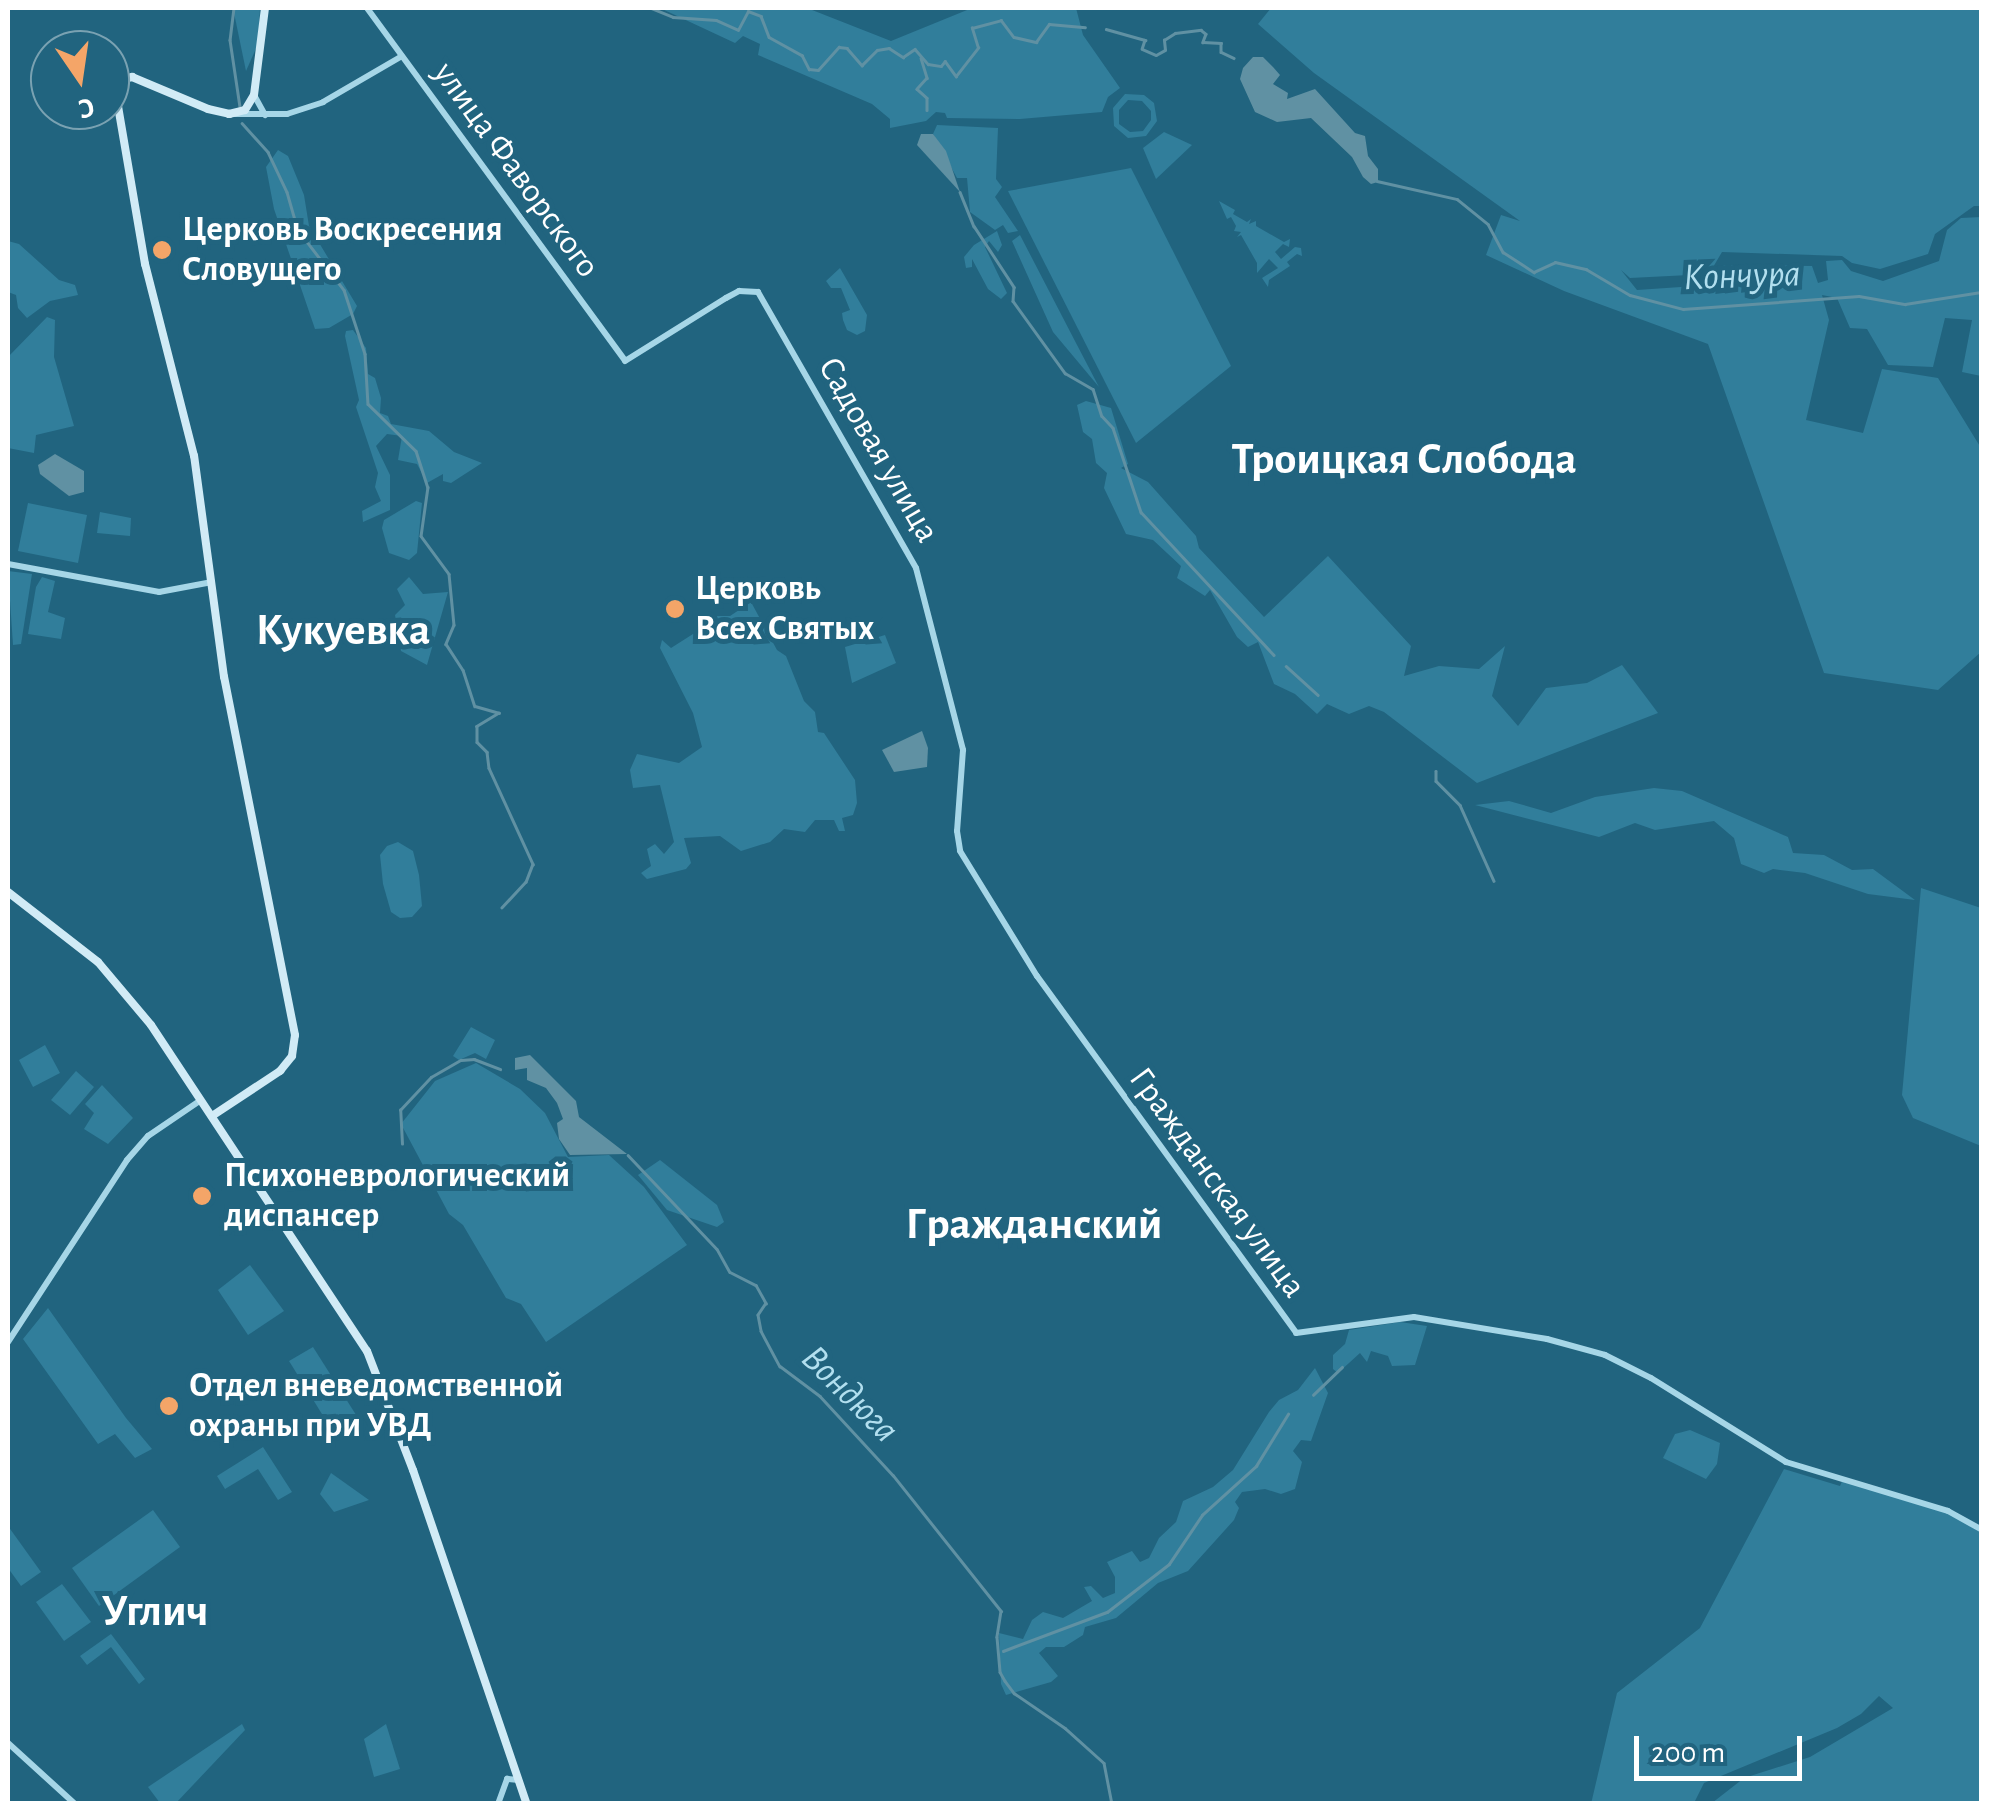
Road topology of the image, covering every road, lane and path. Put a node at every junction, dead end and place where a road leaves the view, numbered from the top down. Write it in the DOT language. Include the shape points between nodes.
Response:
graph roads {
  1 [pos="265,8"];
  2 [pos="367,8"];
  3 [pos="402,56"];
  4 [pos="254,95"];
  5 [pos="229,114"];
  6 [pos="266,116"];
  7 [pos="726,298"];
  8 [pos="8,564"];
  9 [pos="212,582"];
  10 [pos="960,851"];
  11 [pos="8,892"];
  12 [pos="201,1100"];
  13 [pos="212,1116"];
  14 [pos="8,1342"];
  15 [pos="1982,1530"];
  16 [pos="8,1743"];
  17 [pos="514,1766"];
  18 [pos="506,1779"];
  19 [pos="519,1780"];
  20 [pos="75,1804"];
  21 [pos="498,1804"];
  22 [pos="527,1804"];
  1 -- 4 [label="main road"];
  2 -- 3 [label="street, улица Фаворского"];
  3 -- 6 [label="street" via="323,102"];
  3 -- 7 [label="street, улица Фаворского" via="625,361"];
  4 -- 5 [label="main road" via="245,110"];
  4 -- 6 [label="street"];
  5 -- 6 [label="street"];
  5 -- 9 [label="main road" via="132,78 118,80 145,264 188,425"];
  7 -- 10 [label="street, Садовая улица" via="758,292 910,553 962,750"];
  8 -- 9 [label="street" via="159,592"];
  9 -- 13 [label="main road" via="224,677 295,1035 292,1056 276,1076"];
  10 -- 15 [label="street, Гражданская улица" via="1037,976 1296,1333 1414,1317 1547,1338 1606,1355 1651,1378 1786,1462 1948,1511"];
  11 -- 12 [label="main road" via="110,975"];
  12 -- 13 [label="main road"];
  12 -- 14 [label="street" via="148,1136 127,1160"];
  13 -- 17 [label="main road" via="366,1351"];
  16 -- 20 [label="street"];
  17 -- 18 [label="street"];
  17 -- 19 [label="main road"];
  18 -- 19 [label="street"];
  18 -- 21 [label="street"];
  19 -- 22 [label="main road"];
}
